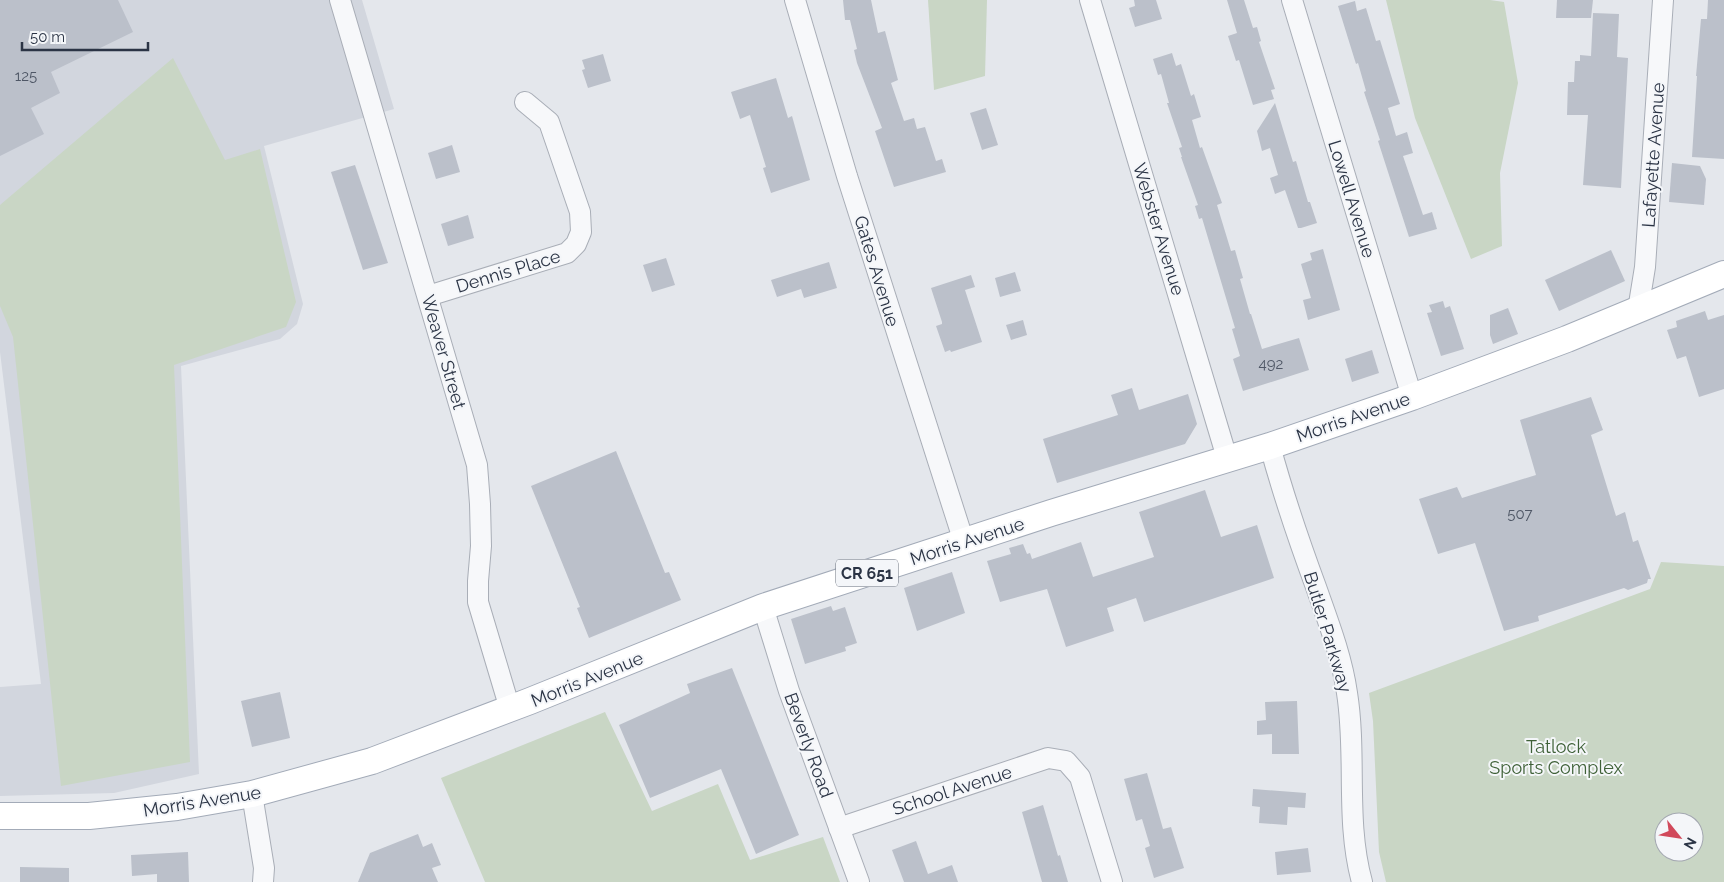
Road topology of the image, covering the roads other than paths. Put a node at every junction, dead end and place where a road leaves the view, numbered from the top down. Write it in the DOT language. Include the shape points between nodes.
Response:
graph roads {
  1 [pos="340,0"];
  2 [pos="795,0"];
  3 [pos="1090,0"];
  4 [pos="1292,0"];
  5 [pos="1663,0"];
  6 [pos="525,102"];
  7 [pos="1724,274"];
  8 [pos="428,296"];
  9 [pos="1638,310"];
  10 [pos="1412,397"];
  11 [pos="1270,446"];
  12 [pos="1227,458"];
  13 [pos="964,542"];
  14 [pos="763,607"];
  15 [pos="510,709"];
  16 [pos="252,794"];
  17 [pos="0,816"];
  18 [pos="840,828"];
  19 [pos="264,882"];
  20 [pos="859,882"];
  21 [pos="1112,882"];
  22 [pos="1362,882"];
  1 -- 8 [label="street, Weaver Street"];
  2 -- 13 [label="street, Gates Avenue" via="850,185"];
  3 -- 12 [label="street, Webster Avenue"];
  4 -- 10 [label="street, Lowell Avenue"];
  5 -- 9 [label="street, Lafayette Avenue" via="1645,267"];
  6 -- 8 [label="street, Dennis Place" via="549,122 580,212 581,232 576,244 568,254"];
  7 -- 9 [label="main road, Morris Avenue / CR 651"];
  8 -- 15 [label="street, Weaver Street" via="477,464 481,546 478,602"];
  9 -- 10 [label="main road, Morris Avenue / CR 651"];
  10 -- 11 [label="main road, Morris Avenue / CR 651"];
  11 -- 12 [label="main road, Morris Avenue / CR 651"];
  11 -- 22 [label="street, Butler Parkway" via="1329,622 1347,691 1351,728 1352,816"];
  12 -- 13 [label="main road, Morris Avenue / CR 651"];
  13 -- 14 [label="main road, Morris Avenue / CR 651"];
  14 -- 15 [label="main road, Morris Avenue / CR 651"];
  14 -- 18 [label="street, Beverly Road" via="789,691"];
  15 -- 16 [label="main road, Morris Avenue / CR 651" via="372,761"];
  16 -- 17 [label="main road, Morris Avenue / CR 651" via="177,807 89,816"];
  16 -- 19 [label="street"];
  18 -- 20 [label="street, Beverly Road"];
  18 -- 21 [label="street, School Avenue" via="1048,758 1066,761 1080,777"];
}
